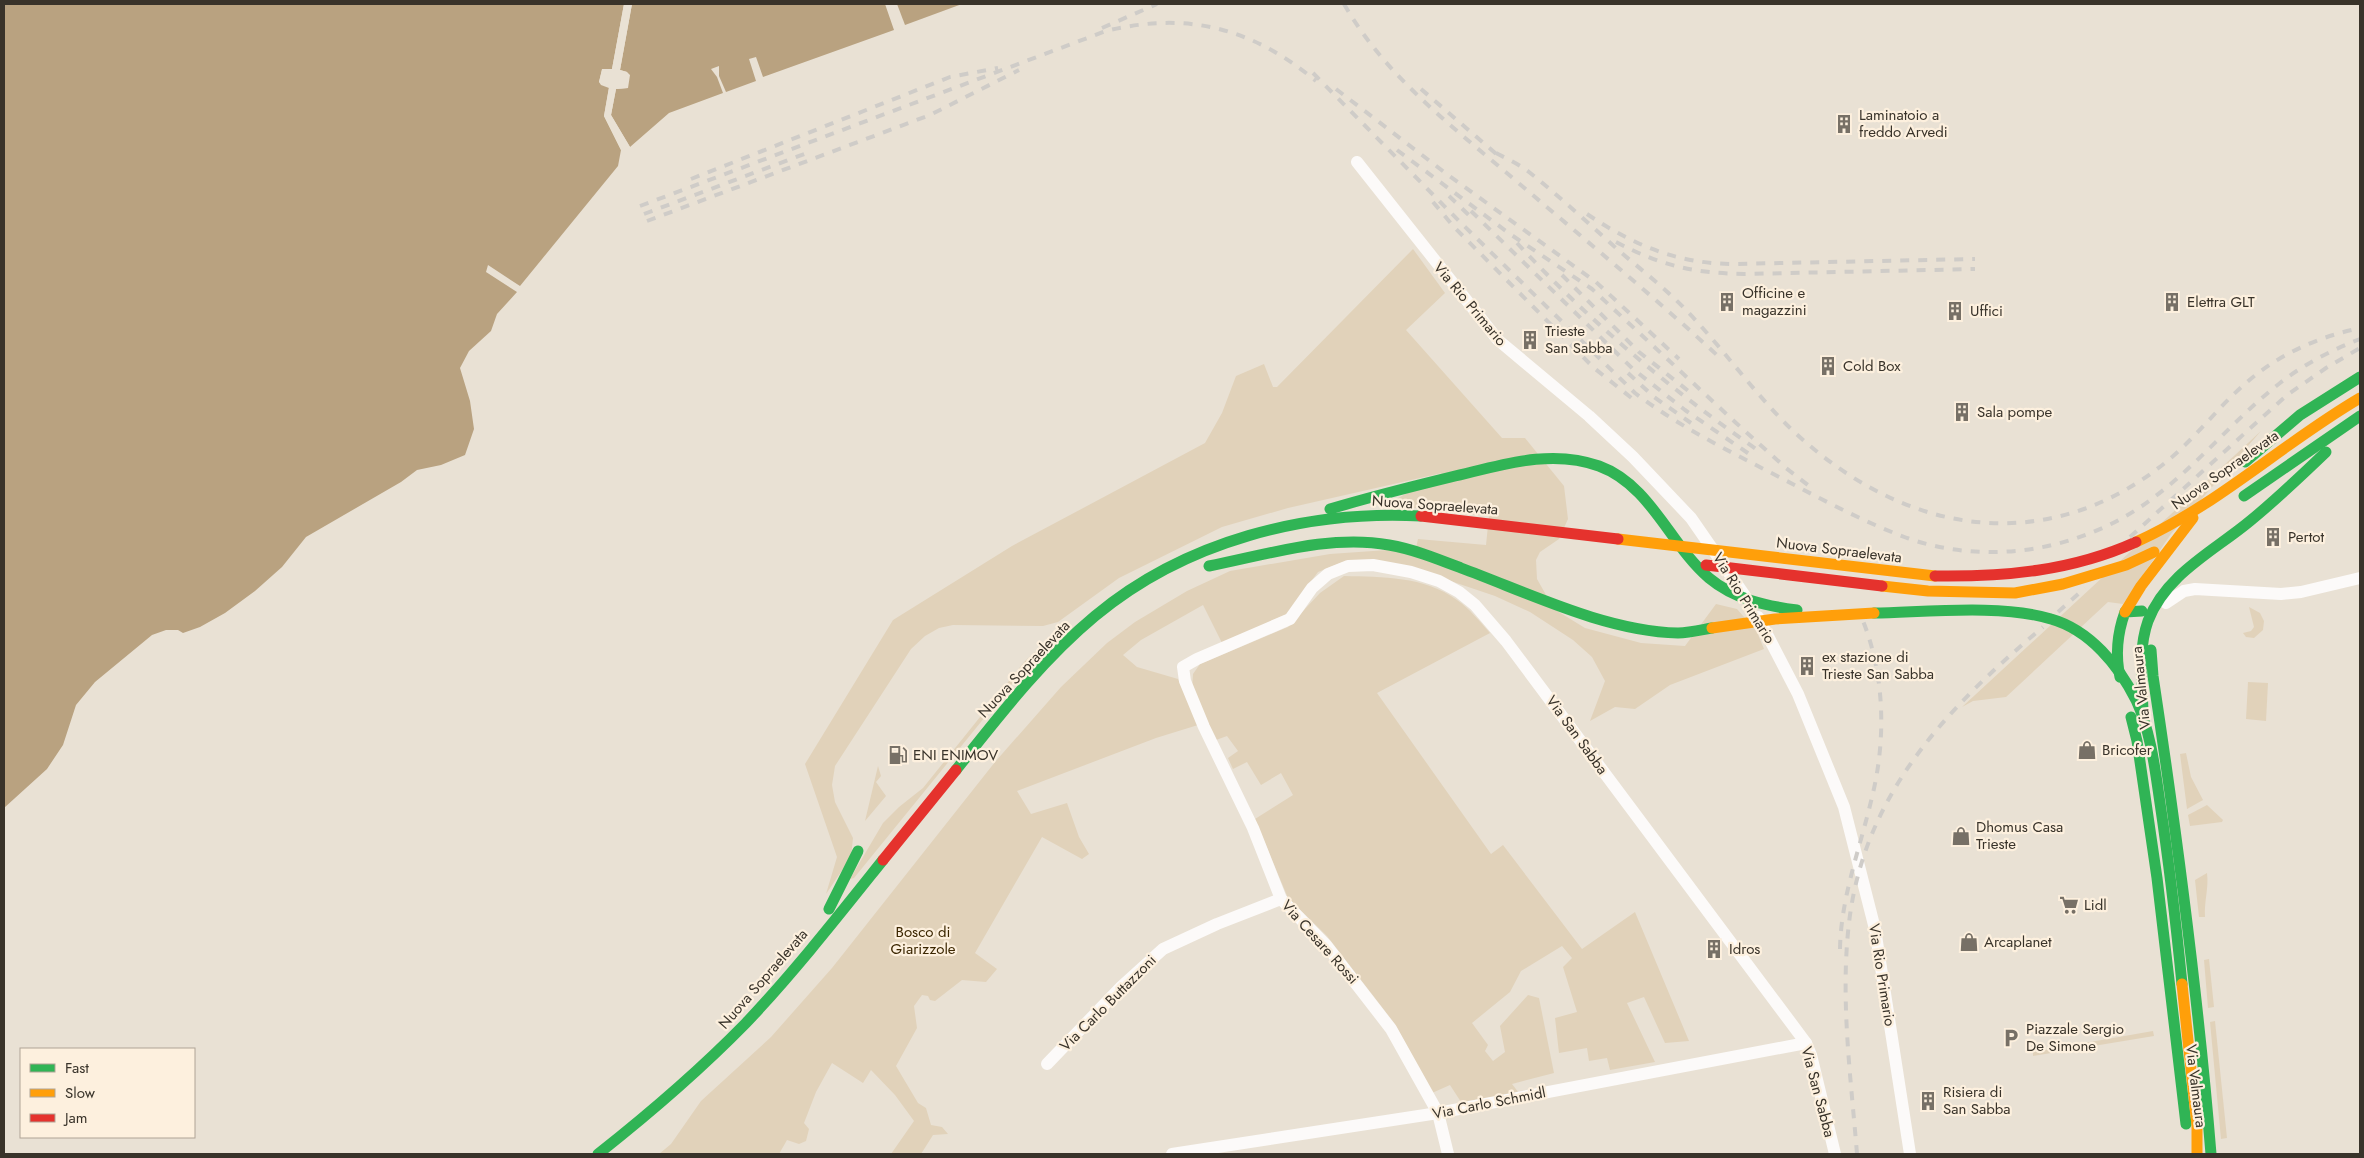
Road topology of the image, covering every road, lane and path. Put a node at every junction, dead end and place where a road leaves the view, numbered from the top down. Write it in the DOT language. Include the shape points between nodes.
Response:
graph roads {
  1 [pos="1356,162"];
  2 [pos="2360,377"];
  3 [pos="2360,398"];
  4 [pos="2360,416"];
  5 [pos="2360,427"];
  6 [pos="2236,502"];
  7 [pos="2204,523"];
  8 [pos="1374,531"];
  9 [pos="1250,534"];
  10 [pos="1676,561"];
  11 [pos="1165,570"];
  12 [pos="2360,578"];
  13 [pos="2125,612"];
  14 [pos="1842,614"];
  15 [pos="2155,617"];
  16 [pos="1070,622"];
  17 [pos="1184,667"];
  18 [pos="2144,719"];
  19 [pos="2178,843"];
  20 [pos="2152,847"];
  21 [pos="858,852"];
  22 [pos="1281,899"];
  23 [pos="749,1020"];
  24 [pos="1806,1043"];
  25 [pos="1047,1064"];
  26 [pos="1438,1113"];
  27 [pos="2197,1126"];
  28 [pos="598,1154"];
  29 [pos="1172,1154"];
  30 [pos="1448,1154"];
  31 [pos="1834,1154"];
  32 [pos="1910,1154"];
  33 [pos="2190,1154"];
  34 [pos="2197,1154"];
  35 [pos="2203,1154"];
  36 [pos="2211,1154"];
  1 -- 32 [label="street, Via Rio Primario" via="1498,340 1589,416 1692,518 1767,631 1798,694 1844,807 1875,929"];
  2 -- 13 [label="main road, Via Valmaura" via="2308,408 2269,438 2228,477 2173,543"];
  3 -- 9 [label="main road, Nuova Sopraelevata" via="2195,511 2144,540 2061,569 2012,576 1929,576 1394,514 1348,516"];
  4 -- 6 [label="main road"];
  5 -- 18 [label="main road" via="2335,444 2260,514 2180,576 2153,610 2142,651"];
  7 -- 10 [label="main road, Nuova Sopraelevata" via="2126,565 2063,584 2015,593 1928,591"];
  8 -- 14 [label="main road, Nuova Sopraelevata" via="1305,537 1255,549 1204,568 1306,547 1358,542 1389,545 1429,556 1603,619 1646,630 1680,633 1775,619"];
  9 -- 11 [label="main road, Nuova Sopraelevata"];
  9 -- 14 [label="main road" via="1380,494 1537,459 1575,459 1601,466 1623,479 1645,499 1701,571 1729,592 1784,608"];
  11 -- 16 [label="main road" via="1140,574"];
  11 -- 23 [label="main road, Nuova Sopraelevata" via="1092,619 1043,666 1011,701 789,976"];
  12 -- 15 [label="street" via="2281,594 2222,589 2184,590 2164,605"];
  13 -- 15 [label="main road" via="2141,610"];
  13 -- 20 [label="main road, Via Valmaura" via="2119,630 2116,662 2137,741"];
  14 -- 18 [label="main road" via="1997,612 2053,619 2090,640 2106,654 2119,669"];
  15 -- 19 [label="main road, Via Valmaura" via="2151,661"];
  17 -- 22 [label="street, Via Cesare Rossi" via="1185,681 1204,727 1253,828"];
  17 -- 24 [label="street, Via San Sabba" via="1290,619 1319,580 1348,566 1390,567 1439,581 1459,592 1490,622 1547,694"];
  18 -- 27 [label="main road" via="2170,871"];
  19 -- 20 [label="street" via="2169,837"];
  19 -- 36 [label="main road, Via Valmaura" via="2203,1052"];
  20 -- 33 [label="main road, Via Valmaura"];
  21 -- 23 [label="main road" via="832,905 782,967"];
  22 -- 25 [label="street, Via Carlo Buttazzoni" via="1163,949"];
  22 -- 26 [label="street, Via Cesare Rossi" via="1326,945 1385,1022"];
  23 -- 28 [label="main road, Nuova Sopraelevata" via="680,1087"];
  24 -- 26 [label="street, Via Carlo Schmidl"];
  24 -- 31 [label="street, Via San Sabba"];
  26 -- 29 [label="street, Via Carlo Schmidl"];
  26 -- 30 [label="street, Via Cesare Rossi"];
  27 -- 34 [label="main road"];
  27 -- 35 [label="main road"];
}
